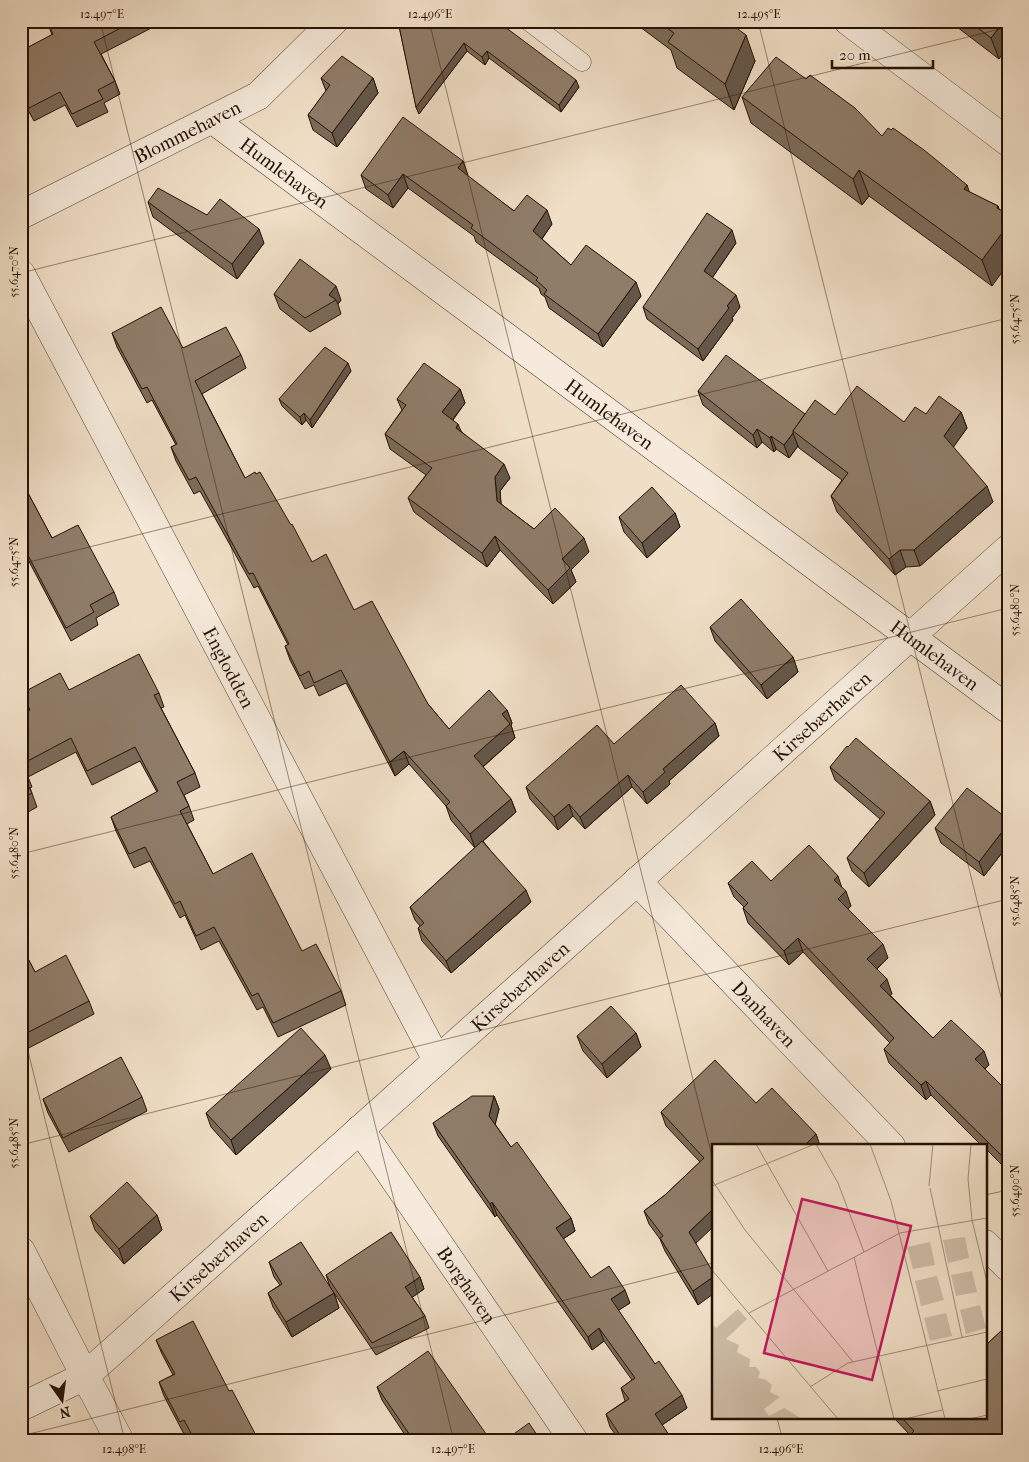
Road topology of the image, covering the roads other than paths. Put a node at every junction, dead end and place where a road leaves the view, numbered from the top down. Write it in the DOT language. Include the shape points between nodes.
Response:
graph roads {
  1 [pos="334,21"];
  2 [pos="528,21"];
  3 [pos="848,21"];
  4 [pos="582,62"];
  5 [pos="212,119"];
  6 [pos="1008,142"];
  7 [pos="21,215"];
  8 [pos="21,274"];
  9 [pos="1008,549"];
  10 [pos="910,636"];
  11 [pos="1008,709"];
  12 [pos="637,881"];
  13 [pos="437,1060"];
  14 [pos="360,1128"];
  15 [pos="889,1144"];
  16 [pos="986,1245"];
  17 [pos="21,1250"];
  18 [pos="1008,1267"];
  19 [pos="84,1376"];
  20 [pos="21,1407"];
  21 [pos="120,1441"];
  22 [pos="574,1441"];
  1 -- 5 [label="street, Blommehaven" via="258,96"];
  2 -- 4 [label="lane"];
  3 -- 6 [label="street"];
  5 -- 7 [label="street, Blommehaven"];
  5 -- 10 [label="street, Humlehaven"];
  8 -- 13 [label="street, Englodden"];
  9 -- 10 [label="street, Kirsebærhaven"];
  10 -- 11 [label="street, Humlehaven"];
  10 -- 12 [label="street, Kirsebærhaven"];
  12 -- 13 [label="street, Kirsebærhaven"];
  12 -- 15 [label="street, Danhaven"];
  13 -- 14 [label="street, Kirsebærhaven"];
  14 -- 19 [label="street, Kirsebærhaven"];
  14 -- 22 [label="street, Borghaven"];
  16 -- 18 [label="street"];
  17 -- 19 [label="street"];
  19 -- 20 [label="street, Kirsebærhaven"];
  19 -- 21 [label="street"];
}
